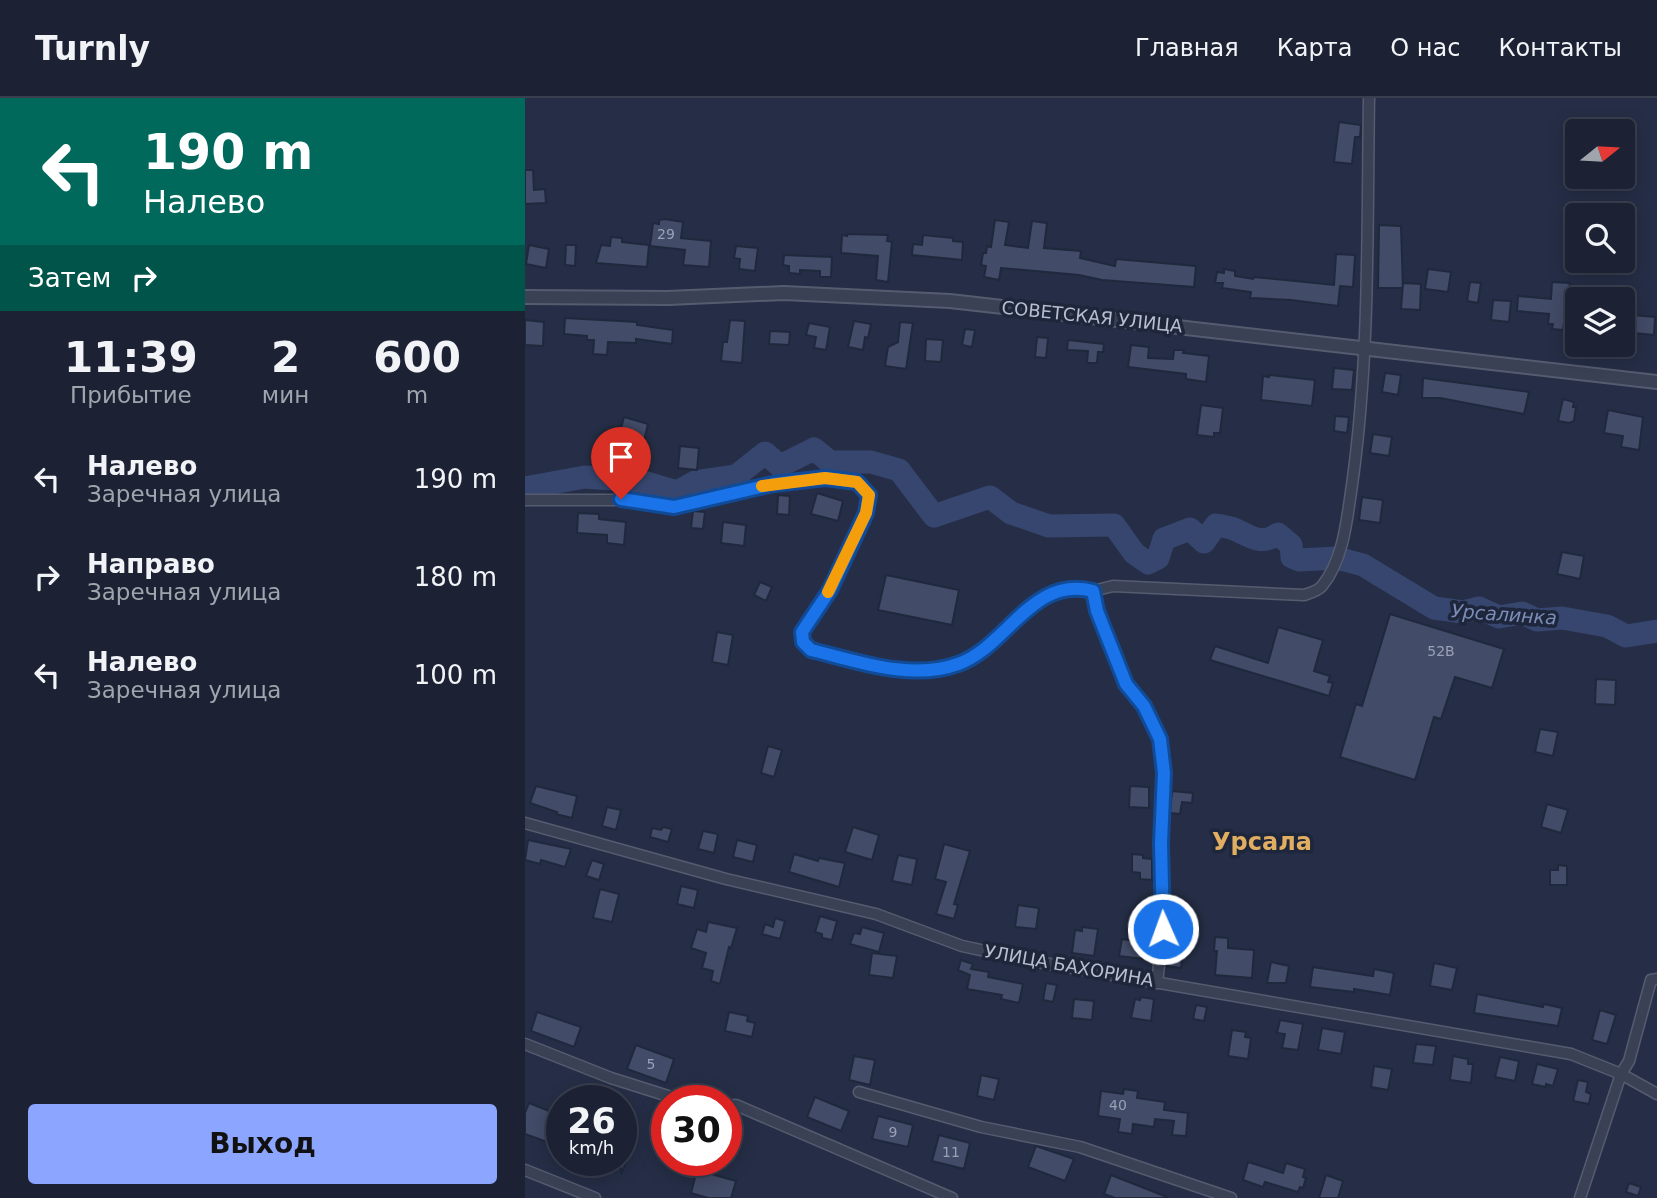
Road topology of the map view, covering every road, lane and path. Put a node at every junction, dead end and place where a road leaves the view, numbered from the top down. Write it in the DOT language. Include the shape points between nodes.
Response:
graph roads {
  1 [pos="1369,98"];
  2 [pos="525,298"];
  3 [pos="1364,348"];
  4 [pos="1657,382"];
  5 [pos="525,500"];
  6 [pos="1093,591"];
  7 [pos="525,823"];
  8 [pos="1657,979"];
  9 [pos="1157,983"];
  10 [pos="525,1044"];
  11 [pos="1621,1074"];
  12 [pos="651,1091"];
  13 [pos="859,1092"];
  14 [pos="1657,1094"];
  15 [pos="742,1108"];
  16 [pos="525,1170"];
  17 [pos="595,1198"];
  18 [pos="952,1198"];
  19 [pos="1231,1198"];
  20 [pos="1580,1198"];
  1 -- 3 [label="street"];
  2 -- 3 [label="street, СОВЕТСКАЯ УЛИЦА" via="784,293 950,301"];
  3 -- 4 [label="street, СОВЕТСКАЯ УЛИЦА"];
  3 -- 6 [label="street" via="1347,517 1337,558 1321,589 1304,596 1113,586"];
  5 -- 6 [label="street" via="621,499 674,507 773,484 825,478 857,482 869,495 866,513 830,590 802,632 803,642 811,650 886,668 920,670 959,664 982,650 1033,604 1062,590"];
  6 -- 9 [label="street" via="1126,684 1144,706 1160,739 1163,929"];
  7 -- 9 [label="street, УЛИЦА БАХОРИНА" via="726,879 876,914 962,946"];
  8 -- 11 [label="street" via="1651,980 1629,1061"];
  9 -- 11 [label="street, УЛИЦА БАХОРИНА" via="1571,1054"];
  10 -- 12 [label="street"];
  11 -- 14 [label="street, УЛИЦА БАХОРИНА"];
  11 -- 20 [label="street"];
  13 -- 19 [label="street" via="981,1127 1080,1147"];
  15 -- 18 [label="street"];
  16 -- 17 [label="street"];
}
